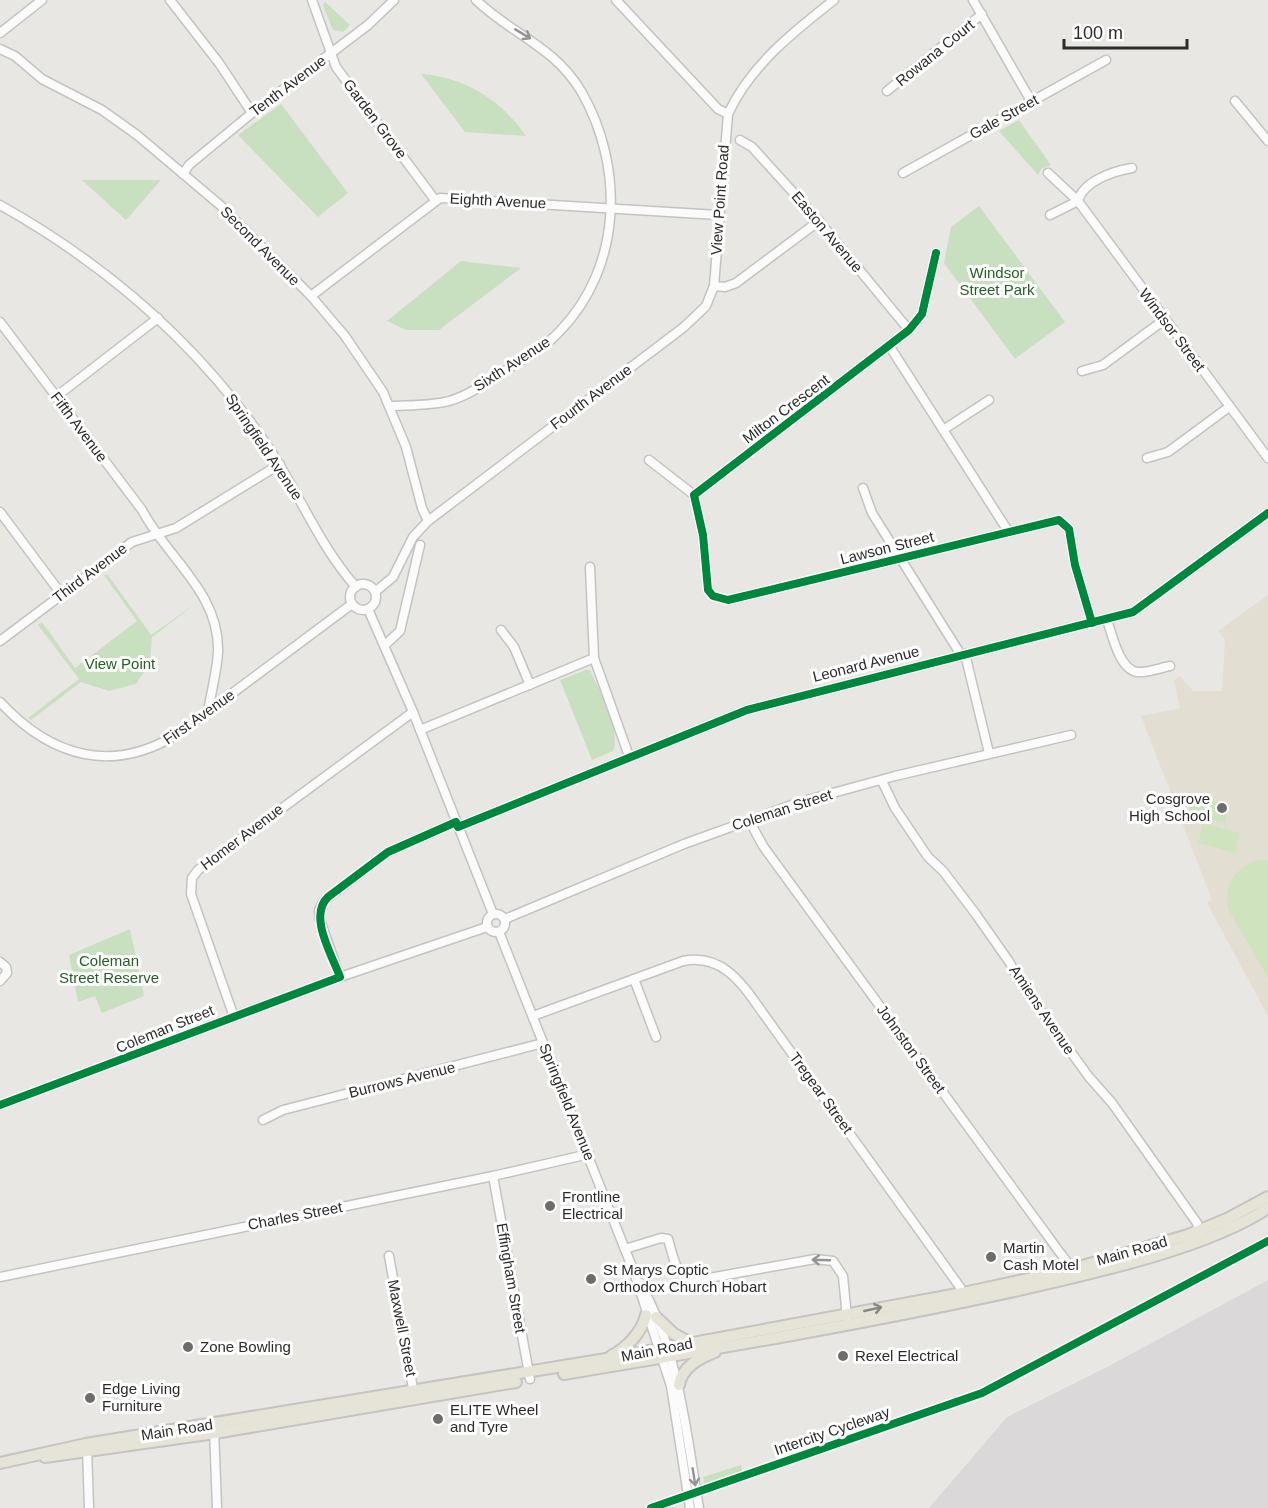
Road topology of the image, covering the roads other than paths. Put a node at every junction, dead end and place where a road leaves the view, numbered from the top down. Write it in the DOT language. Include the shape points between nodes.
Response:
graph roads {
  1 [pos="42,0"];
  2 [pos="170,0"];
  3 [pos="312,0"];
  4 [pos="393,0"];
  5 [pos="476,0"];
  6 [pos="616,0"];
  7 [pos="834,0"];
  8 [pos="973,0"];
  9 [pos="982,14"];
  10 [pos="0,33"];
  11 [pos="0,49"];
  12 [pos="330,54"];
  13 [pos="1106,60"];
  14 [pos="887,92"];
  15 [pos="1235,101"];
  16 [pos="1031,102"];
  17 [pos="252,113"];
  18 [pos="728,114"];
  19 [pos="740,140"];
  20 [pos="1268,141"];
  21 [pos="1132,168"];
  22 [pos="1048,173"];
  23 [pos="183,174"];
  24 [pos="903,174"];
  25 [pos="435,200"];
  26 [pos="1078,201"];
  27 [pos="0,205"];
  28 [pos="612,207"];
  29 [pos="718,215"];
  30 [pos="1050,215"];
  31 [pos="819,221"];
  32 [pos="936,253"];
  33 [pos="714,286"];
  34 [pos="311,296"];
  35 [pos="158,318"];
  36 [pos="1164,320"];
  37 [pos="0,321"];
  38 [pos="909,330"];
  39 [pos="890,347"];
  40 [pos="1082,371"];
  41 [pos="57,396"];
  42 [pos="989,400"];
  43 [pos="390,406"];
  44 [pos="1229,407"];
  45 [pos="943,430"];
  46 [pos="1147,458"];
  47 [pos="1268,458"];
  48 [pos="649,460"];
  49 [pos="280,464"];
  50 [pos="863,488"];
  51 [pos="694,495"];
  52 [pos="0,512"];
  53 [pos="1268,513"];
  54 [pos="428,521"];
  55 [pos="1008,531"];
  56 [pos="156,533"];
  57 [pos="420,545"];
  58 [pos="901,559"];
  59 [pos="590,567"];
  60 [pos="356,587"];
  61 [pos="375,592"];
  62 [pos="62,595"];
  63 [pos="352,604"];
  64 [pos="368,609"];
  65 [pos="1107,620"];
  66 [pos="1092,623"];
  67 [pos="501,630"];
  68 [pos="0,642"];
  69 [pos="385,645"];
  70 [pos="963,654"];
  71 [pos="594,658"];
  72 [pos="1170,666"];
  73 [pos="530,685"];
  74 [pos="0,702"];
  75 [pos="413,711"];
  76 [pos="208,712"];
  77 [pos="420,730"];
  78 [pos="1071,735"];
  79 [pos="989,753"];
  80 [pos="629,756"];
  81 [pos="882,781"];
  82 [pos="749,820"];
  83 [pos="457,825"];
  84 [pos="493,914"];
  85 [pos="504,919"];
  86 [pos="487,927"];
  87 [pos="499,932"];
  88 [pos="0,962"];
  89 [pos="340,977"];
  90 [pos="634,979"];
  91 [pos="0,981"];
  92 [pos="533,1016"];
  93 [pos="234,1017"];
  94 [pos="656,1037"];
  95 [pos="543,1043"];
  96 [pos="0,1105"];
  97 [pos="263,1120"];
  98 [pos="589,1154"];
  99 [pos="493,1176"];
  100 [pos="1268,1197"];
  101 [pos="1268,1208"];
  102 [pos="1201,1234"];
  103 [pos="625,1249"];
  104 [pos="389,1256"];
  105 [pos="1070,1274"];
  106 [pos="0,1277"];
  107 [pos="964,1297"];
  108 [pos="651,1316"];
  109 [pos="847,1320"];
  110 [pos="691,1343"];
  111 [pos="741,1344"];
  112 [pos="664,1353"];
  113 [pos="606,1359"];
  114 [pos="529,1376"];
  115 [pos="679,1385"];
  116 [pos="415,1395"];
  117 [pos="214,1429"];
  118 [pos="87,1448"];
  119 [pos="0,1463"];
  120 [pos="89,1508"];
  121 [pos="217,1508"];
  122 [pos="690,1508"];
  123 [pos="699,1508"];
  1 -- 10 [label="street"];
  2 -- 17 [label="street"];
  3 -- 12 [label="street, Garden Grove"];
  4 -- 12 [label="street, Tenth Avenue"];
  5 -- 28 [label="street, Sixth Avenue, one-way" via="538,44 580,91 608,163"];
  6 -- 18 [label="street" via="718,109"];
  7 -- 18 [label="street" via="778,45"];
  8 -- 9 [label="street"];
  9 -- 14 [label="street, Rowana Court"];
  9 -- 16 [label="street"];
  11 -- 23 [label="street, Second Avenue" via="50,84 114,118"];
  12 -- 17 [label="street, Tenth Avenue"];
  12 -- 25 [label="street, Garden Grove"];
  13 -- 16 [label="street, Gale Street"];
  15 -- 20 [label="street"];
  16 -- 24 [label="street, Gale Street"];
  17 -- 23 [label="street, Tenth Avenue"];
  18 -- 29 [label="street, View Point Road"];
  19 -- 31 [label="street, Easton Avenue" via="752,147"];
  21 -- 26 [label="street" via="1109,174 1082,192"];
  22 -- 26 [label="street, Windsor Street"];
  23 -- 34 [label="street, Second Avenue" via="220,205"];
  25 -- 28 [label="street, Eighth Avenue" via="449,197"];
  25 -- 34 [label="street, Eighth Avenue"];
  26 -- 30 [label="street"];
  26 -- 36 [label="street, Windsor Street"];
  27 -- 35 [label="street, Springfield Avenue" via="94,266"];
  28 -- 29 [label="street, Eighth Avenue"];
  28 -- 43 [label="street, Sixth Avenue" via="597,278 580,308 558,333 527,357 462,396 438,403"];
  29 -- 33 [label="street, View Point Road"];
  31 -- 33 [label="street" via="736,283"];
  31 -- 38 [label="street, Easton Avenue"];
  32 -- 38 [label="street, Milton Crescent" via="922,314"];
  33 -- 54 [label="street, Fourth Avenue" via="706,306 684,327"];
  34 -- 43 [label="street, Second Avenue" via="358,354"];
  35 -- 41 [label="street"];
  35 -- 49 [label="street, Springfield Avenue" via="232,398"];
  36 -- 40 [label="street" via="1103,365"];
  36 -- 44 [label="street, Windsor Street"];
  37 -- 41 [label="street, Fifth Avenue"];
  38 -- 39 [label="street, Milton Crescent"];
  39 -- 45 [label="street"];
  39 -- 51 [label="street, Milton Crescent"];
  41 -- 56 [label="street, Fifth Avenue"];
  42 -- 45 [label="street"];
  43 -- 54 [label="street, Second Avenue"];
  44 -- 46 [label="street" via="1168,452"];
  44 -- 47 [label="street, Windsor Street"];
  45 -- 55 [label="street"];
  48 -- 51 [label="street"];
  49 -- 56 [label="street, Third Avenue" via="176,528"];
  49 -- 60 [label="street, Springfield Avenue" via="337,563"];
  50 -- 58 [label="street" via="872,513"];
  51 -- 58 [label="street, Lawson Street" via="703,535 706,581 713,596 728,600"];
  52 -- 62 [label="street"];
  53 -- 65 [label="street, Leonard Avenue" via="1141,607"];
  54 -- 61 [label="street, Fourth Avenue" via="413,537 393,577"];
  55 -- 58 [label="street, Lawson Street"];
  55 -- 66 [label="street, Lawson Street" via="1053,519 1066,524"];
  56 -- 62 [label="street, Third Avenue" via="132,542"];
  56 -- 76 [label="street, Fifth Avenue" via="201,591 212,612 218,650"];
  57 -- 69 [label="street" via="400,631"];
  58 -- 70 [label="street"];
  59 -- 71 [label="street"];
  60 -- 61 [label="street" via="367,585"];
  60 -- 63 [label="street"];
  61 -- 64 [label="street" via="375,603"];
  62 -- 68 [label="street, Third Avenue"];
  63 -- 64 [label="street"];
  63 -- 76 [label="street, First Avenue"];
  64 -- 69 [label="street"];
  65 -- 66 [label="street, Leonard Avenue"];
  65 -- 72 [label="street" via="1128,668 1140,672"];
  66 -- 70 [label="street, Leonard Avenue"];
  67 -- 73 [label="street" via="514,647"];
  69 -- 75 [label="street"];
  70 -- 79 [label="street"];
  70 -- 80 [label="street, Leonard Avenue" via="747,710"];
  71 -- 73 [label="street"];
  71 -- 80 [label="street"];
  73 -- 77 [label="street"];
  74 -- 76 [label="street, First Avenue" via="37,734 103,758 122,757 154,747"];
  75 -- 77 [label="street"];
  75 -- 93 [label="street, Homer Avenue" via="192,878 191,894"];
  77 -- 83 [label="street"];
  78 -- 79 [label="street, Coleman Street"];
  79 -- 81 [label="street, Coleman Street"];
  80 -- 83 [label="street, Leonard Avenue"];
  81 -- 82 [label="street, Coleman Street" via="819,796"];
  81 -- 102 [label="street, Amiens Avenue" via="928,857 943,871 1089,1077 1112,1103"];
  82 -- 85 [label="street, Coleman Street"];
  82 -- 105 [label="street, Johnston Street" via="763,846 1058,1250"];
  83 -- 84 [label="street"];
  83 -- 89 [label="street, Leonard Avenue" via="388,852 324,901 319,910 320,920"];
  84 -- 85 [label="street"];
  84 -- 86 [label="street"];
  85 -- 87 [label="street" via="505,927"];
  86 -- 87 [label="street"];
  86 -- 89 [label="street, Coleman Street"];
  87 -- 92 [label="street, Springfield Avenue"];
  88 -- 91 [label="street" via="7,970"];
  89 -- 93 [label="street, Coleman Street"];
  90 -- 92 [label="street, Tregear Street"];
  90 -- 94 [label="street"];
  90 -- 107 [label="street, Tregear Street" via="692,959 708,960 729,970"];
  92 -- 95 [label="street, Springfield Avenue"];
  93 -- 96 [label="street, Coleman Street"];
  95 -- 97 [label="street, Burrows Avenue" via="283,1110"];
  95 -- 98 [label="street, Springfield Avenue"];
  98 -- 99 [label="street, Charles Street"];
  98 -- 103 [label="street, Springfield Avenue"];
  99 -- 106 [label="street, Charles Street"];
  99 -- 114 [label="street, Effingham Street"];
  100 -- 102 [label="main road, Main Road"];
  101 -- 102 [label="main road, Main Road" via="1241,1223"];
  102 -- 105 [label="main road, Main Road"];
  103 -- 108 [label="street, Springfield Avenue"];
  109 -- 103 [label="street, one-way" via="843,1276 827,1259 686,1280 678,1270 668,1239"];
  104 -- 116 [label="street, Maxwell Street"];
  105 -- 107 [label="main road, Main Road"];
  107 -- 109 [label="main road, Main Road"];
  108 -- 110 [label="main road"];
  108 -- 112 [label="street, Springfield Avenue"];
  108 -- 113 [label="main road" via="630,1343"];
  109 -- 110 [label="main road, Main Road"];
  109 -- 111 [label="main road, Main Road"];
  110 -- 112 [label="main road, Main Road"];
  111 -- 112 [label="main road, Main Road"];
  111 -- 115 [label="main road" via="703,1356 686,1369"];
  112 -- 113 [label="main road, Main Road"];
  112 -- 114 [label="main road, Main Road"];
  112 -- 115 [label="street"];
  112 -- 122 [label="street"];
  113 -- 114 [label="main road, Main Road"];
  114 -- 116 [label="main road, Main Road"];
  115 -- 123 [label="street, one-way"];
  116 -- 117 [label="main road, Main Road"];
  117 -- 118 [label="main road, Main Road"];
  117 -- 121 [label="street"];
  118 -- 119 [label="main road, Main Road"];
  118 -- 120 [label="street"];
}
